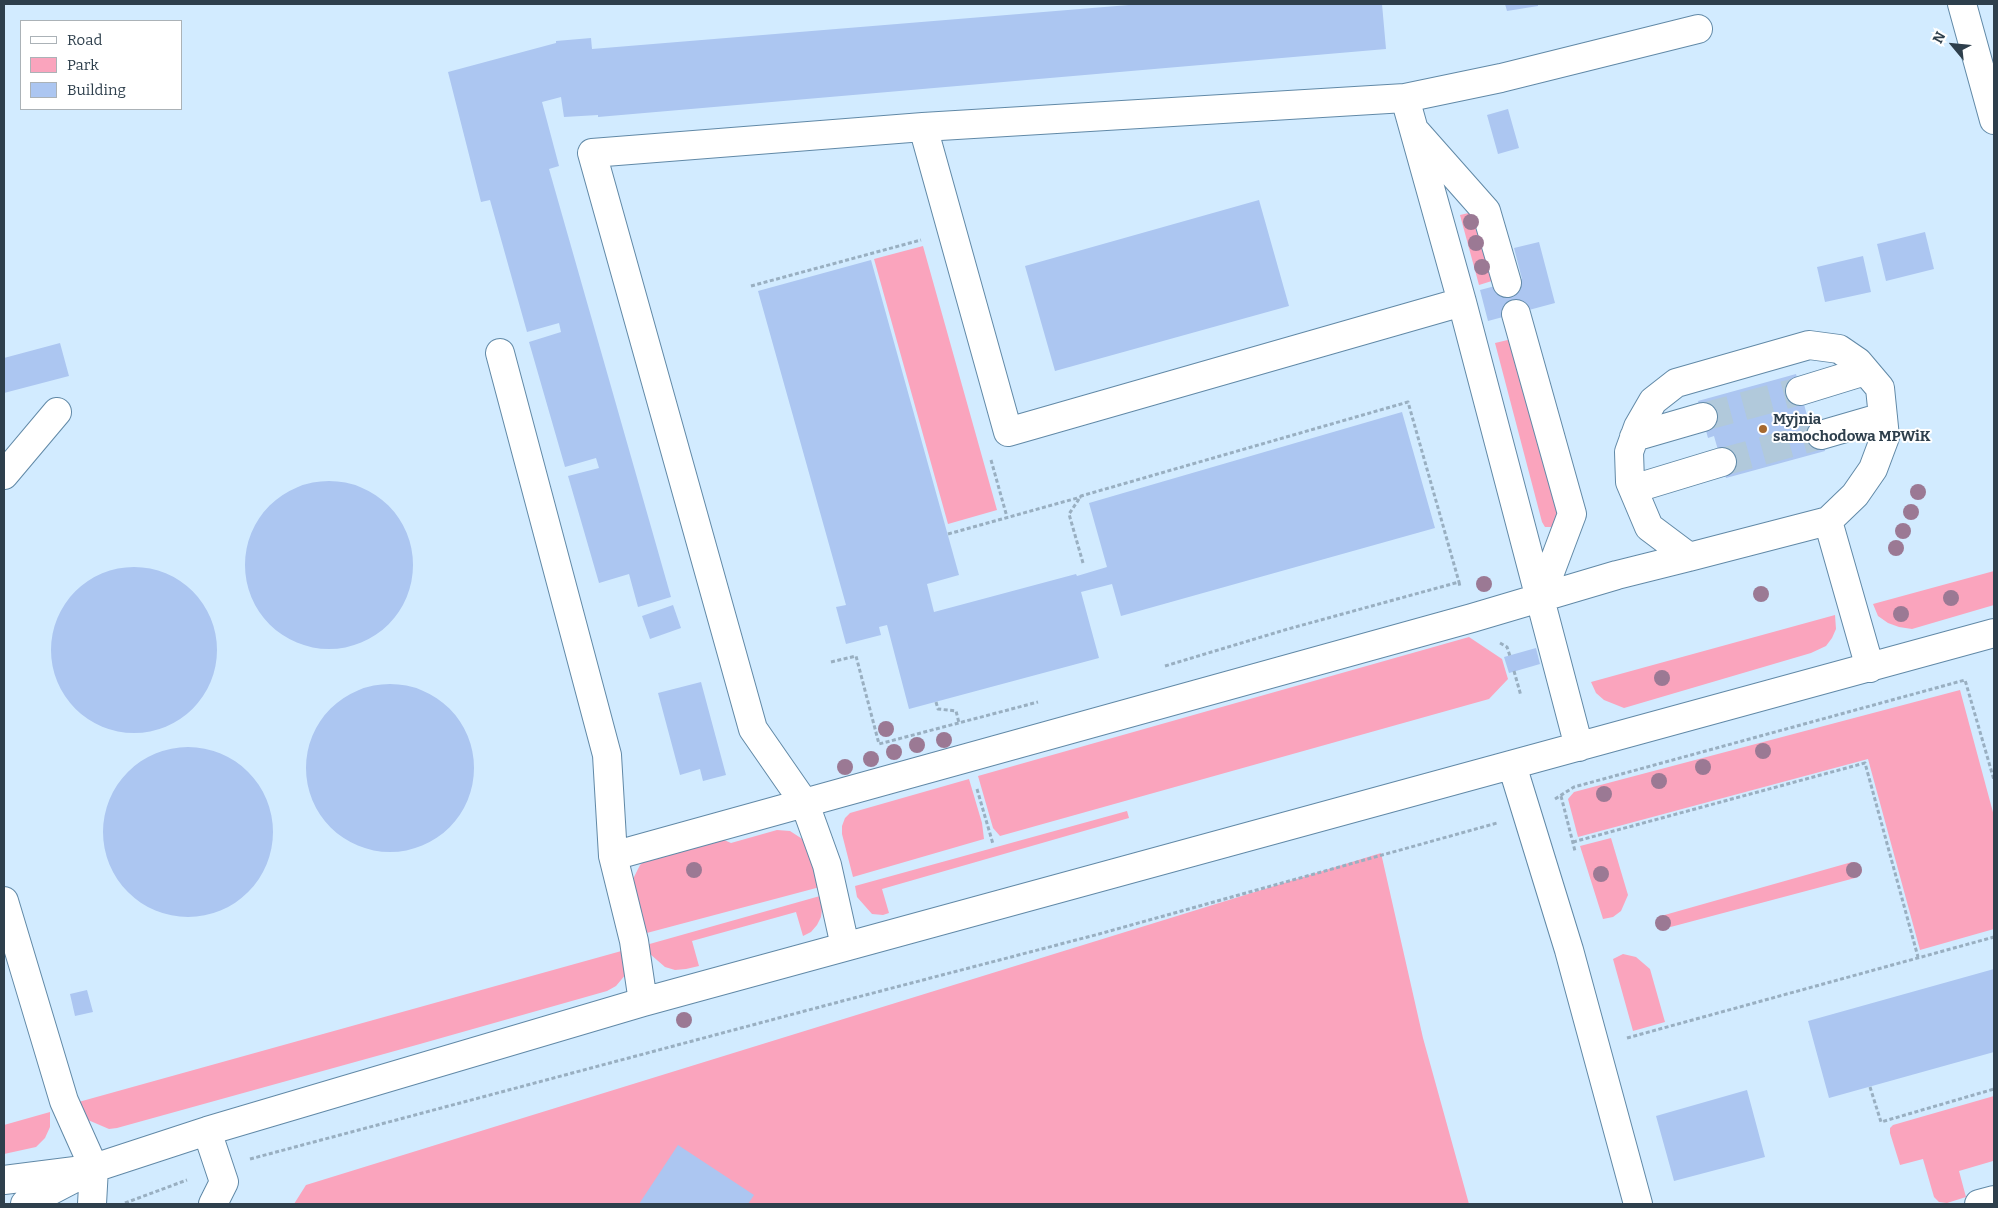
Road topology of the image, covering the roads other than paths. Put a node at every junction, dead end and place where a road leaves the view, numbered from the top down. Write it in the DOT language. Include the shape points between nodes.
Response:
graph roads {
  1 [pos="1962,4"];
  2 [pos="1698,29"];
  3 [pos="1404,98"];
  4 [pos="1994,120"];
  5 [pos="923,127"];
  6 [pos="1413,129"];
  7 [pos="1507,283"];
  8 [pos="1462,302"];
  9 [pos="1516,314"];
  10 [pos="500,353"];
  11 [pos="1865,371"];
  12 [pos="1800,391"];
  13 [pos="57,412"];
  14 [pos="1703,417"];
  15 [pos="1883,417"];
  16 [pos="1821,435"];
  17 [pos="1634,437"];
  18 [pos="1722,462"];
  19 [pos="4,475"];
  20 [pos="1633,489"];
  21 [pos="1828,521"];
  22 [pos="1689,557"];
  23 [pos="1540,599"];
  24 [pos="1994,634"];
  25 [pos="1870,668"];
  26 [pos="1579,746"];
  27 [pos="1512,764"];
  28 [pos="805,804"];
  29 [pos="613,856"];
  30 [pos="4,901"];
  31 [pos="846,946"];
  32 [pos="643,1002"];
  33 [pos="207,1131"];
  34 [pos="94,1168"];
  35 [pos="4,1180"];
  36 [pos="1994,1200"];
  37 [pos="25,1204"];
  38 [pos="92,1204"];
  39 [pos="214,1204"];
  40 [pos="1638,1204"];
  41 [pos="1979,1204"];
  1 -- 4 [label="street"];
  2 -- 3 [label="street" via="1501,78"];
  3 -- 5 [label="street"];
  3 -- 6 [label="street"];
  5 -- 8 [label="street" via="1008,432"];
  5 -- 28 [label="street" via="592,153 753,729"];
  6 -- 7 [label="street" via="1486,211"];
  6 -- 8 [label="street"];
  8 -- 23 [label="street"];
  9 -- 23 [label="street" via="1572,514"];
  10 -- 29 [label="street" via="607,756"];
  11 -- 12 [label="street"];
  11 -- 15 [label="street" via="1880,388"];
  11 -- 17 [label="street" via="1858,362 1838,349 1809,345 1676,383 1653,401"];
  13 -- 19 [label="street"];
  14 -- 17 [label="street"];
  15 -- 16 [label="street"];
  15 -- 21 [label="street" via="1885,437 1873,469 1855,495"];
  17 -- 20 [label="street" via="1629,452"];
  18 -- 20 [label="street"];
  20 -- 22 [label="street" via="1649,527"];
  21 -- 22 [label="street"];
  21 -- 25 [label="street"];
  22 -- 23 [label="street"];
  23 -- 26 [label="street"];
  23 -- 28 [label="street"];
  24 -- 25 [label="street"];
  25 -- 26 [label="street"];
  26 -- 27 [label="street"];
  27 -- 31 [label="street"];
  27 -- 40 [label="street" via="1568,950"];
  28 -- 29 [label="street"];
  28 -- 31 [label="street" via="827,865"];
  29 -- 32 [label="street" via="634,941"];
  30 -- 34 [label="street" via="64,1102"];
  31 -- 32 [label="street"];
  32 -- 33 [label="street"];
  33 -- 34 [label="street"];
  33 -- 39 [label="street" via="224,1182"];
  34 -- 35 [label="street"];
  34 -- 37 [label="street"];
  34 -- 38 [label="street"];
  36 -- 41 [label="street"];
}
